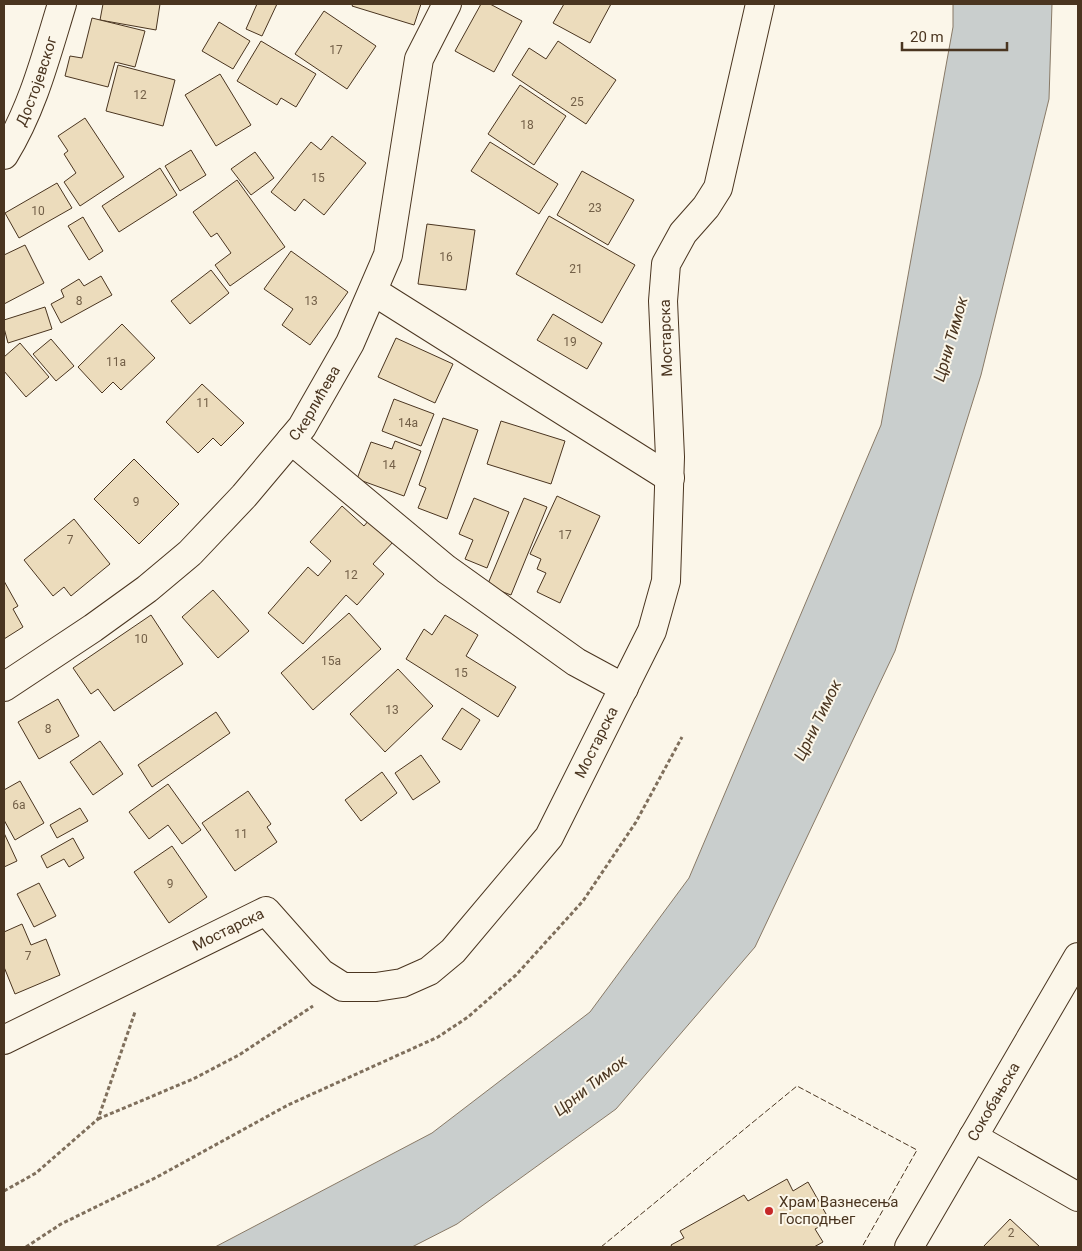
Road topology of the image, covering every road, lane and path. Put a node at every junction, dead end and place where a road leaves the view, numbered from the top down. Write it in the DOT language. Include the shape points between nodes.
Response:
graph roads {
  1 [pos="62,4"];
  2 [pos="447,4"];
  3 [pos="760,4"];
  4 [pos="4,155"];
  5 [pos="373,291"];
  6 [pos="291,440"];
  7 [pos="670,478"];
  8 [pos="4,687"];
  9 [pos="624,688"];
  10 [pos="682,737"];
  11 [pos="1078,957"];
  12 [pos="150,969"];
  13 [pos="343,987"];
  14 [pos="4,1040"];
  15 [pos="98,1119"];
  16 [pos="973,1137"];
  17 [pos="4,1191"];
  18 [pos="1078,1197"];
  19 [pos="26,1247"];
  20 [pos="909,1247"];
  1 -- 4 [label="street, Достојевског" via="35,92"];
  2 -- 5 [label="street, Скерлићева" via="419,58 388,254"];
  3 -- 7 [label="street, Мостарска" via="718,188 683,233 666,264 663,301"];
  5 -- 6 [label="street, Скерлићева" via="350,343 302,427"];
  5 -- 7 [label="street"];
  6 -- 8 [label="street, Скерлићева" via="244,496 183,559 108,617"];
  6 -- 9 [label="street" via="446,569 576,662"];
  7 -- 9 [label="street, Мостарска" via="666,581 652,631"];
  9 -- 13 [label="street, Мостарска" via="549,837 452,951 429,971 402,983"];
  10 -- 19 [label="path" via="636,822 583,901 516,975 468,1017 438,1037 288,1105 157,1177 61,1224"];
  11 -- 16 [label="street, Сокобањска"];
  12 -- 13 [label="street, Мостарска" via="266,911 322,973"];
  12 -- 14 [label="street, Мостарска"];
  12 -- 15 [label="path"];
  13 -- 15 [label="path" via="208,1071"];
  15 -- 17 [label="path" via="36,1173"];
  16 -- 18 [label="street"];
  16 -- 20 [label="street, Сокобањска"];
}
